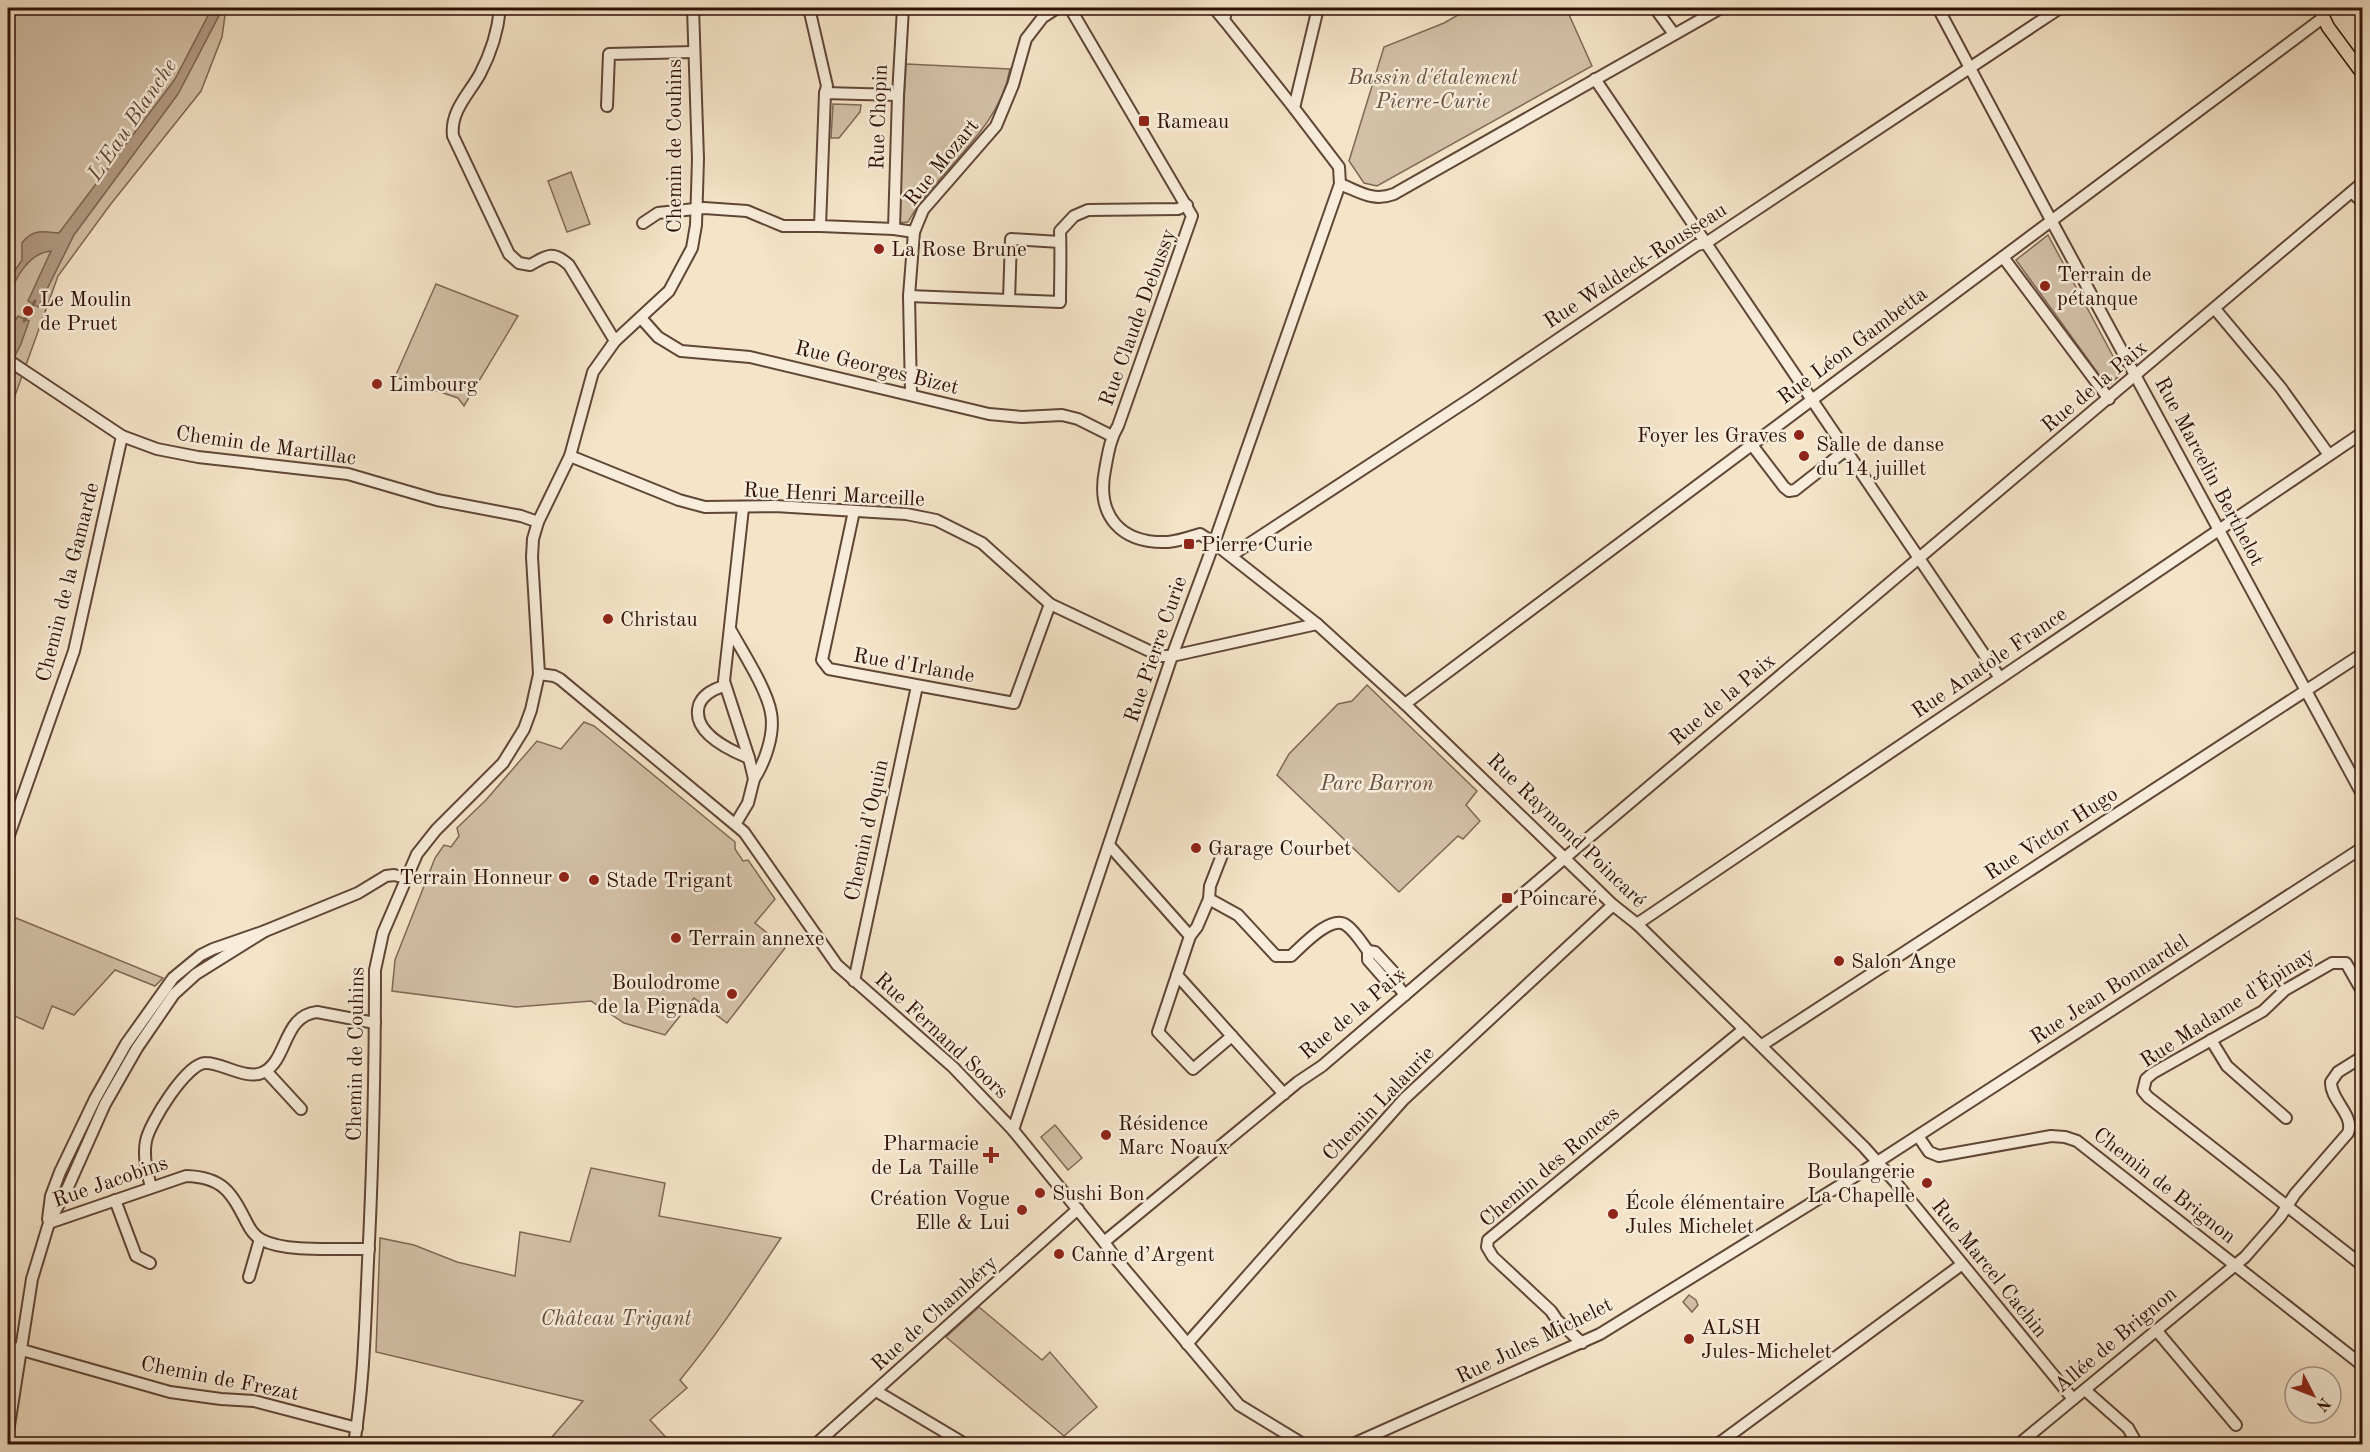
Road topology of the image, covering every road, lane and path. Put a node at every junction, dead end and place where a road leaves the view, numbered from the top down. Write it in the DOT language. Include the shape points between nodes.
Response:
graph roads {
  1 [pos="500,8"];
  2 [pos="693,8"];
  3 [pos="808,8"];
  4 [pos="903,8"];
  5 [pos="1057,8"];
  6 [pos="1070,8"];
  7 [pos="1214,8"];
  8 [pos="1227,8"];
  9 [pos="1318,8"];
  10 [pos="1655,8"];
  11 [pos="1719,8"];
  12 [pos="1938,8"];
  13 [pos="2060,8"];
  14 [pos="2322,12"];
  15 [pos="1224,20"];
  16 [pos="1674,34"];
  17 [pos="694,52"];
  18 [pos="1969,66"];
  19 [pos="2362,73"];
  20 [pos="1595,79"];
  21 [pos="825,93"];
  22 [pos="898,95"];
  23 [pos="607,106"];
  24 [pos="1294,108"];
  25 [pos="2362,183"];
  26 [pos="1341,184"];
  27 [pos="2352,192"];
  28 [pos="2362,202"];
  29 [pos="1187,205"];
  30 [pos="697,210"];
  31 [pos="2051,220"];
  32 [pos="643,223"];
  33 [pos="820,226"];
  34 [pos="894,229"];
  35 [pos="914,231"];
  36 [pos="1060,242"];
  37 [pos="1706,243"];
  38 [pos="2002,256"];
  39 [pos="909,296"];
  40 [pos="1009,300"];
  41 [pos="2215,309"];
  42 [pos="641,318"];
  43 [pos="615,341"];
  44 [pos="10,361"];
  45 [pos="2136,375"];
  46 [pos="911,394"];
  47 [pos="1811,399"];
  48 [pos="2109,399"];
  49 [pos="2362,433"];
  50 [pos="122,436"];
  51 [pos="1112,436"];
  52 [pos="1752,445"];
  53 [pos="1846,450"];
  54 [pos="2329,455"];
  55 [pos="570,456"];
  56 [pos="743,508"];
  57 [pos="854,512"];
  58 [pos="538,522"];
  59 [pos="2219,529"];
  60 [pos="1214,543"];
  61 [pos="1232,555"];
  62 [pos="1919,559"];
  63 [pos="1050,604"];
  64 [pos="1317,624"];
  65 [pos="730,629"];
  66 [pos="2362,654"];
  67 [pos="1172,656"];
  68 [pos="539,674"];
  69 [pos="2000,678"];
  70 [pos="724,686"];
  71 [pos="917,686"];
  72 [pos="2306,690"];
  73 [pos="1405,704"];
  74 [pos="749,758"];
  75 [pos="754,779"];
  76 [pos="2362,794"];
  77 [pos="736,824"];
  78 [pos="8,838"];
  79 [pos="1109,845"];
  80 [pos="2362,848"];
  81 [pos="1222,855"];
  82 [pos="1565,858"];
  83 [pos="406,878"];
  84 [pos="1209,899"];
  85 [pos="1613,905"];
  86 [pos="1637,924"];
  87 [pos="1190,936"];
  88 [pos="1177,975"];
  89 [pos="854,981"];
  90 [pos="2362,991"];
  91 [pos="1405,995"];
  92 [pos="375,1023"];
  93 [pos="1744,1029"];
  94 [pos="1232,1036"];
  95 [pos="2211,1040"];
  96 [pos="1762,1045"];
  97 [pos="2362,1057"];
  98 [pos="266,1071"];
  99 [pos="1284,1094"];
  100 [pos="301,1109"];
  101 [pos="2286,1118"];
  102 [pos="1013,1130"];
  103 [pos="1918,1136"];
  104 [pos="1877,1163"];
  105 [pos="151,1187"];
  106 [pos="115,1200"];
  107 [pos="2287,1205"];
  108 [pos="1078,1209"];
  109 [pos="48,1223"];
  110 [pos="260,1239"];
  111 [pos="1104,1242"];
  112 [pos="369,1249"];
  113 [pos="150,1263"];
  114 [pos="2236,1264"];
  115 [pos="1961,1265"];
  116 [pos="2362,1265"];
  117 [pos="249,1277"];
  118 [pos="2156,1330"];
  119 [pos="1187,1344"];
  120 [pos="1582,1344"];
  121 [pos="8,1346"];
  122 [pos="20,1349"];
  123 [pos="2362,1365"];
  124 [pos="2085,1390"];
  125 [pos="876,1391"];
  126 [pos="2073,1400"];
  127 [pos="2236,1425"];
  128 [pos="357,1428"];
  129 [pos="8,1432"];
  130 [pos="354,1444"];
  131 [pos="816,1444"];
  132 [pos="965,1444"];
  133 [pos="1303,1444"];
  134 [pos="1353,1444"];
  135 [pos="1718,1444"];
  136 [pos="2019,1444"];
  137 [pos="2137,1444"];
  1 -- 43 [label="street" via="498,29 480,73 456,113 453,136 509,254 530,266 549,255 560,257 569,265"];
  2 -- 17 [label="street, Chemin de Couhins"];
  3 -- 21 [label="street" via="827,86"];
  4 -- 22 [label="street, Rue Chopin"];
  5 -- 35 [label="street, Rue Mozart" via="1043,17 1026,39 996,126 923,210"];
  6 -- 29 [label="street, Rue Claude Debussy"];
  7 -- 15 [label="street"];
  8 -- 15 [label="street"];
  9 -- 24 [label="street"];
  10 -- 16 [label="street"];
  11 -- 16 [label="street"];
  12 -- 18 [label="street, Rue Marcelin Berthelot"];
  13 -- 18 [label="street, Rue Waldeck-Rousseau"];
  14 -- 19 [label="main road" via="2338,42"];
  14 -- 31 [label="street, Rue Léon Gambetta"];
  15 -- 24 [label="street"];
  16 -- 20 [label="street"];
  17 -- 23 [label="street" via="609,54"];
  17 -- 30 [label="street, Chemin de Couhins"];
  18 -- 31 [label="street, Rue Marcelin Berthelot"];
  18 -- 37 [label="street, Rue Waldeck-Rousseau"];
  20 -- 26 [label="street" via="1394,194 1370,196"];
  20 -- 37 [label="street"];
  21 -- 22 [label="street"];
  21 -- 33 [label="street"];
  22 -- 34 [label="street, Rue Chopin"];
  24 -- 26 [label="street, Rue Pierre Curie" via="1339,168"];
  25 -- 27 [label="street, Rue de la Paix"];
  26 -- 60 [label="street, Rue Pierre Curie"];
  27 -- 28 [label="street"];
  27 -- 41 [label="street, Rue de la Paix"];
  29 -- 36 [label="street" via="1178,210 1088,210 1074,216 1060,231"];
  29 -- 51 [label="street, Rue Claude Debussy" via="1191,224"];
  30 -- 32 [label="street" via="658,213"];
  30 -- 33 [label="street" via="747,211 783,226"];
  30 -- 42 [label="street, Chemin de Couhins" via="694,241 685,264 669,291"];
  31 -- 38 [label="street, Rue Léon Gambetta"];
  31 -- 45 [label="street, Rue Marcelin Berthelot"];
  33 -- 34 [label="street"];
  34 -- 35 [label="street"];
  35 -- 39 [label="street, Rue Mozart"];
  36 -- 40 [label="street" via="1011,239"];
  36 -- 40 [label="street" via="1060,302"];
  37 -- 47 [label="street"];
  37 -- 61 [label="street, Rue Waldeck-Rousseau" via="1697,245"];
  38 -- 47 [label="street, Rue Léon Gambetta"];
  38 -- 48 [label="street"];
  39 -- 40 [label="street"];
  39 -- 46 [label="street, Rue Mozart"];
  41 -- 45 [label="street, Rue de la Paix"];
  41 -- 54 [label="street" via="2281,388"];
  42 -- 43 [label="street, Chemin de Couhins"];
  42 -- 46 [label="street, Rue Georges Bizet" via="658,337 681,351 750,357"];
  43 -- 55 [label="street, Chemin de Couhins" via="593,372"];
  44 -- 50 [label="street, Chemin de Martillac"];
  45 -- 48 [label="street, Rue de la Paix"];
  45 -- 59 [label="street, Rue Marcelin Berthelot"];
  46 -- 51 [label="street, Rue Georges Bizet" via="989,414 1070,417"];
  47 -- 52 [label="street, Rue Léon Gambetta"];
  47 -- 53 [label="street"];
  48 -- 62 [label="street, Rue de la Paix"];
  49 -- 54 [label="street, Rue Anatole France"];
  50 -- 58 [label="street, Chemin de Martillac" via="188,456 348,474"];
  50 -- 78 [label="street, Chemin de la Gamarde" via="74,651"];
  51 -- 60 [label="street, Rue Claude Debussy" via="1103,497 1107,514 1119,528 1132,537 1151,542 1171,542 1200,534"];
  52 -- 53 [label="street" via="1789,491"];
  52 -- 73 [label="street, Rue Léon Gambetta"];
  53 -- 62 [label="street"];
  54 -- 59 [label="street, Rue Anatole France"];
  55 -- 56 [label="street, Rue Henri Marceille" via="695,504"];
  55 -- 58 [label="street, Chemin de Couhins"];
  56 -- 57 [label="street, Rue Henri Marceille" via="775,506"];
  56 -- 65 [label="street"];
  57 -- 63 [label="street, Rue Henri Marceille" via="906,514 936,520 958,530 982,543"];
  57 -- 71 [label="street, Rue d'Irlande" via="822,660 829,669"];
  58 -- 68 [label="street, Chemin de Couhins" via="532,557"];
  59 -- 69 [label="street, Rue Anatole France"];
  59 -- 72 [label="street, Rue Marcelin Berthelot"];
  60 -- 61 [label="street, Rue Raymond Poincaré"];
  60 -- 67 [label="street, Rue Pierre Curie"];
  61 -- 64 [label="street, Rue Raymond Poincaré"];
  62 -- 69 [label="street"];
  62 -- 82 [label="street, Rue de la Paix"];
  63 -- 67 [label="street, Rue Henri Marceille" via="1160,656"];
  63 -- 71 [label="street, Rue d'Irlande" via="1014,703"];
  64 -- 67 [label="street"];
  64 -- 73 [label="street, Rue Raymond Poincaré"];
  65 -- 70 [label="street"];
  65 -- 75 [label="street" via="771,712 767,749"];
  66 -- 72 [label="street, Rue Victor Hugo"];
  67 -- 79 [label="street, Rue Pierre Curie"];
  68 -- 77 [label="street, Rue Fernand Soors" via="560,679"];
  68 -- 83 [label="street, Chemin de Couhins" via="531,710 515,746 424,844"];
  69 -- 86 [label="street, Rue Anatole France"];
  70 -- 74 [label="street"];
  70 -- 74 [label="street" via="702,699 699,720 711,736"];
  71 -- 89 [label="street, Chemin d'Oquin"];
  72 -- 76 [label="street, Rue Marcelin Berthelot"];
  72 -- 96 [label="street, Rue Victor Hugo"];
  73 -- 82 [label="street, Rue Raymond Poincaré"];
  74 -- 75 [label="street"];
  75 -- 77 [label="street" via="748,803"];
  77 -- 89 [label="street, Rue Fernand Soors" via="758,849 833,960"];
  79 -- 87 [label="street"];
  79 -- 102 [label="street, Rue Pierre Curie"];
  80 -- 103 [label="street, Rue Jean Bonnardel"];
  81 -- 84 [label="street"];
  82 -- 85 [label="street, Rue Raymond Poincaré"];
  82 -- 91 [label="street, Rue de la Paix"];
  83 -- 92 [label="street, Chemin de Couhins" via="376,957"];
  83 -- 109 [label="street" via="386,876 358,893 265,931 187,981 157,1016 105,1104"];
  84 -- 87 [label="street"];
  84 -- 91 [label="street" via="1238,915 1276,956 1291,956 1324,927 1336,922 1346,924 1368,951 1368,960 1390,985 1397,985"];
  85 -- 86 [label="street, Rue Raymond Poincaré"];
  85 -- 119 [label="street, Chemin Lalaurie" via="1397,1106"];
  86 -- 93 [label="street, Rue Raymond Poincaré"];
  87 -- 88 [label="street"];
  88 -- 94 [label="street"];
  88 -- 94 [label="street" via="1158,1032 1193,1069"];
  89 -- 102 [label="street, Rue Fernand Soors" via="944,1058"];
  90 -- 95 [label="street, Rue Madame d'Épinay" via="2349,966 2336,961"];
  91 -- 99 [label="street, Rue de la Paix"];
  92 -- 98 [label="street" via="317,1012 306,1014 296,1023"];
  92 -- 112 [label="street, Chemin de Couhins"];
  93 -- 96 [label="street, Rue Raymond Poincaré"];
  93 -- 120 [label="street, Chemin des Ronces" via="1488,1240 1492,1257"];
  94 -- 99 [label="street"];
  95 -- 101 [label="street" via="2227,1066"];
  95 -- 107 [label="street, Rue Madame d'Épinay" via="2149,1076 2144,1094"];
  96 -- 104 [label="street, Rue Raymond Poincaré"];
  97 -- 107 [label="street, Allée de Brignon" via="2338,1072 2331,1082 2349,1121 2348,1133"];
  98 -- 100 [label="street"];
  98 -- 105 [label="street" via="252,1074 206,1063 189,1071 148,1132 145,1154"];
  99 -- 111 [label="street, Rue de la Paix"];
  102 -- 108 [label="street, Rue Fernand Soors"];
  103 -- 104 [label="street, Rue Jean Bonnardel"];
  103 -- 114 [label="street, Chemin de Brignon" via="1929,1152 1939,1155 2051,1137 2077,1141"];
  104 -- 115 [label="street, Rue Marcel Cachin"];
  104 -- 120 [label="street, Rue Jules Michelet"];
  105 -- 106 [label="street, Rue Jacobins"];
  105 -- 110 [label="street, Rue Jacobins" via="186,1176 218,1182 232,1195 250,1229"];
  106 -- 109 [label="street, Rue Jacobins"];
  106 -- 113 [label="street" via="136,1256"];
  107 -- 114 [label="street, Allée de Brignon"];
  107 -- 116 [label="street"];
  108 -- 111 [label="street, Rue Fernand Soors"];
  108 -- 125 [label="street, Rue de Chambéry"];
  109 -- 122 [label="street" via="32,1279"];
  110 -- 112 [label="street" via="281,1247"];
  110 -- 117 [label="street"];
  111 -- 119 [label="street, Rue Fernand Soors"];
  112 -- 128 [label="street, Chemin de Couhins" via="364,1369"];
  114 -- 118 [label="street, Allée de Brignon"];
  114 -- 123 [label="street, Chemin de Brignon"];
  115 -- 126 [label="street, Rue Marcel Cachin"];
  115 -- 135 [label="street"];
  118 -- 124 [label="street, Allée de Brignon"];
  118 -- 127 [label="street"];
  119 -- 133 [label="street, Rue Fernand Soors" via="1244,1410"];
  120 -- 134 [label="street, Rue Jules Michelet"];
  121 -- 122 [label="street, Chemin de Frezat"];
  122 -- 128 [label="street, Chemin de Frezat" via="170,1392 254,1401"];
  122 -- 129 [label="street"];
  124 -- 126 [label="street, Allée de Brignon"];
  124 -- 137 [label="street" via="2128,1428"];
  125 -- 131 [label="street, Rue de Chambéry"];
  125 -- 132 [label="street"];
  126 -- 136 [label="street, Allée de Brignon"];
  128 -- 130 [label="street, Chemin de Couhins"];
}
